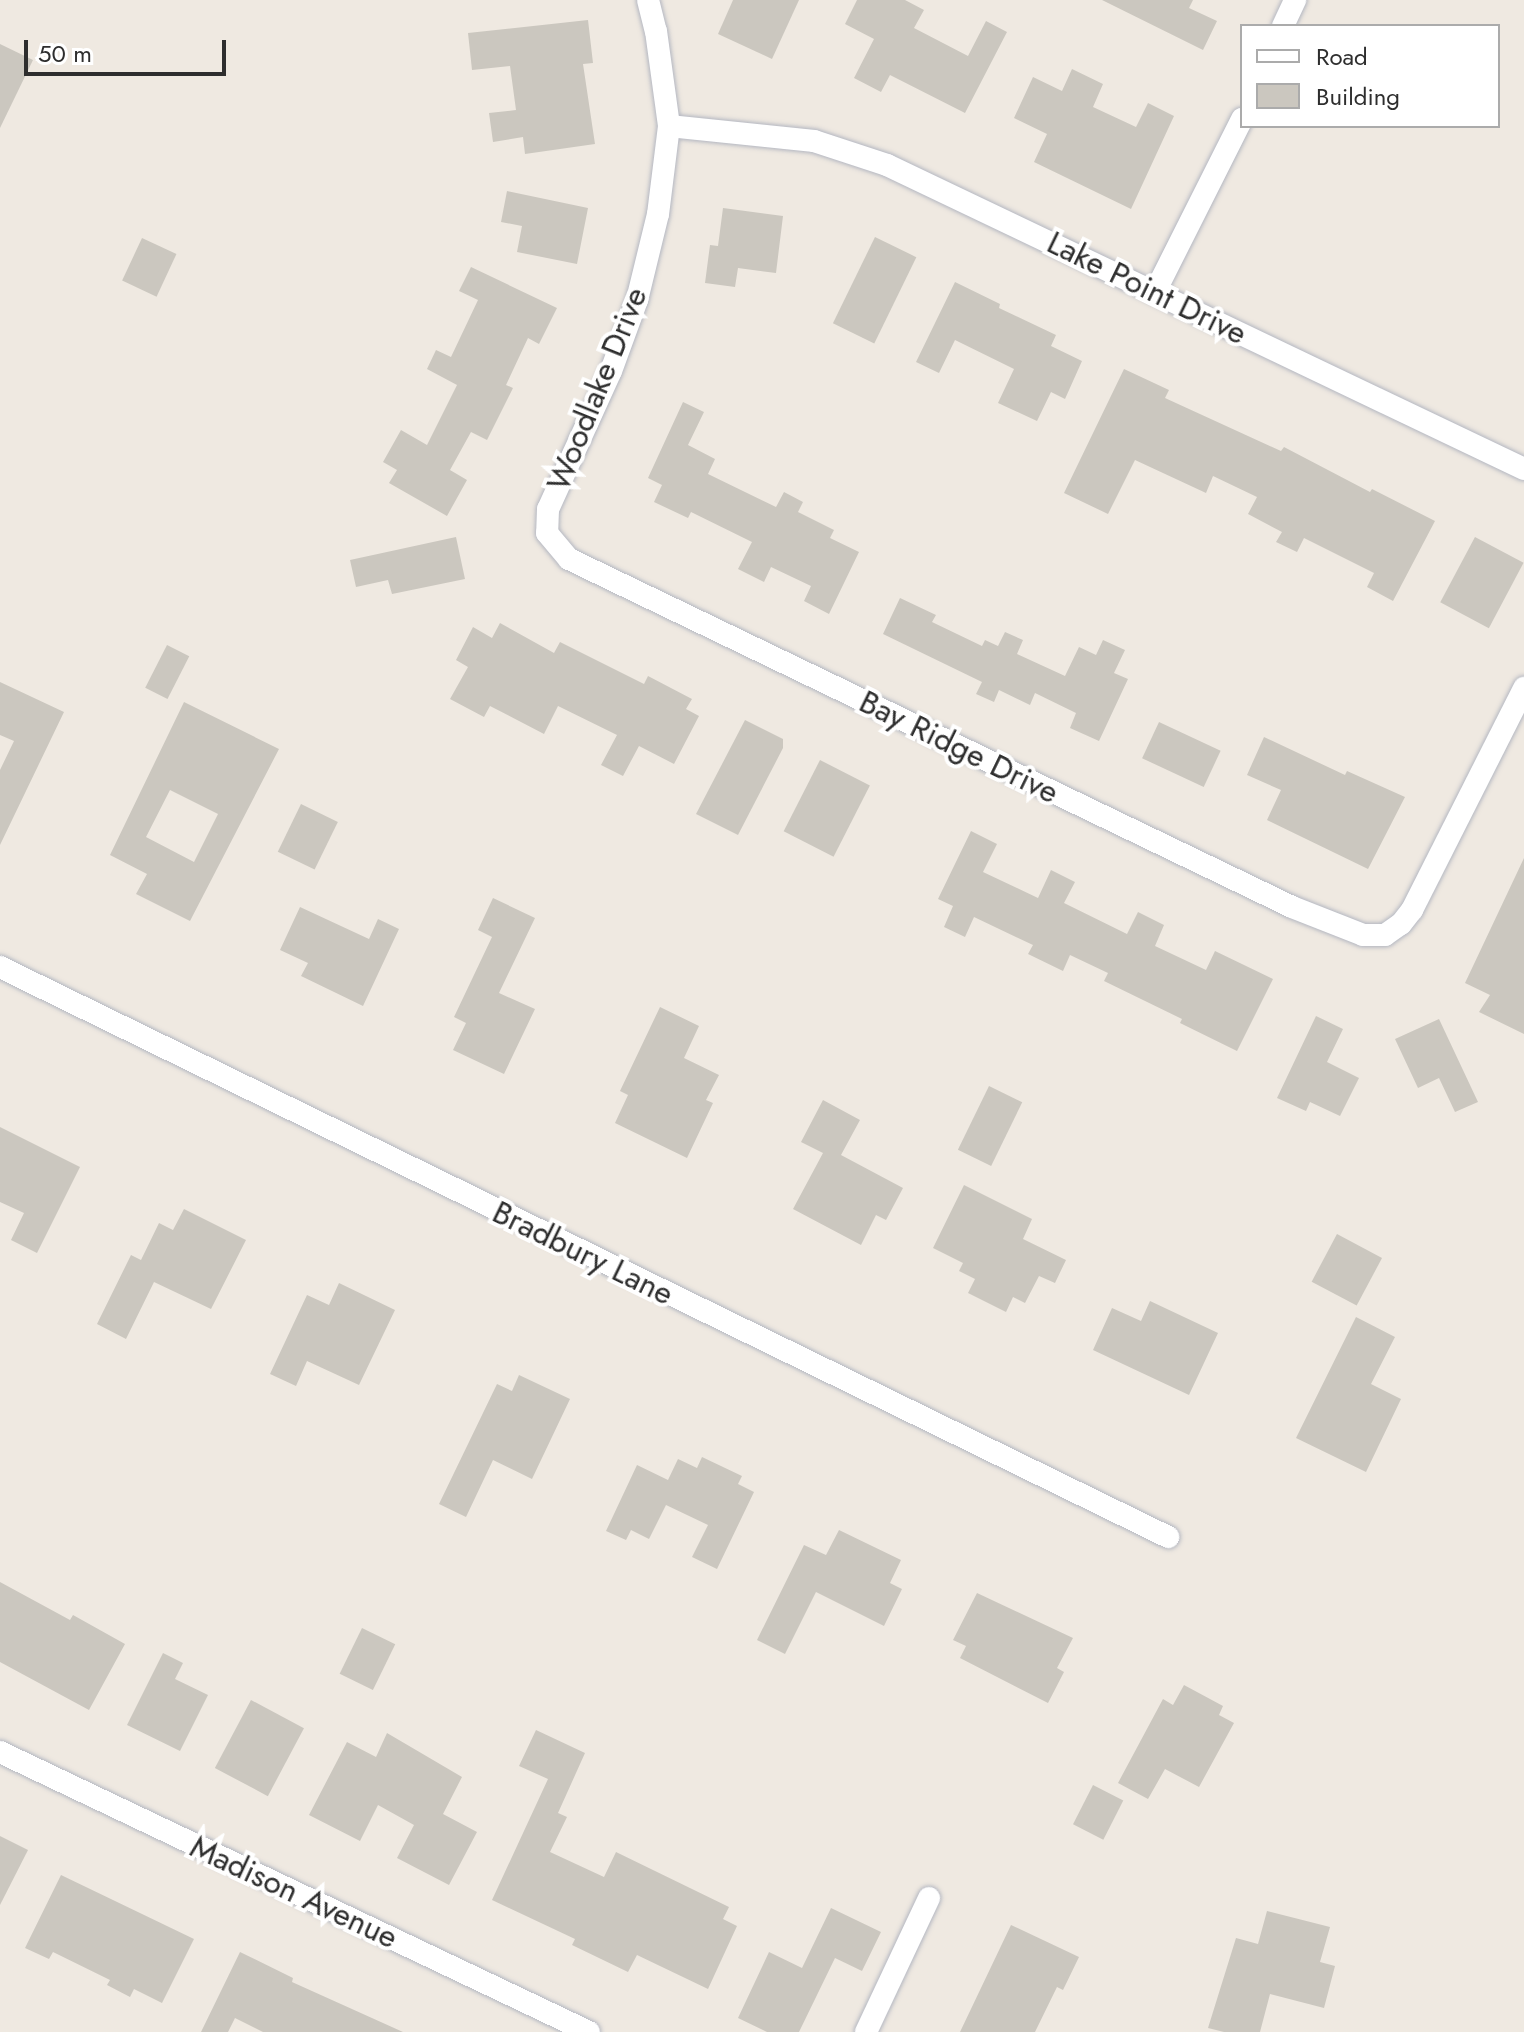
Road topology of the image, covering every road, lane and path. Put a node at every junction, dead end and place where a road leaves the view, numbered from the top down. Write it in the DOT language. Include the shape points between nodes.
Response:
graph roads {
  1 [pos="648,0"];
  2 [pos="1295,0"];
  3 [pos="1284,24"];
  4 [pos="1240,123"];
  5 [pos="669,126"];
  6 [pos="1155,292"];
  7 [pos="1524,469"];
  8 [pos="551,541"];
  9 [pos="1524,688"];
  10 [pos="0,967"];
  11 [pos="1168,1537"];
  12 [pos="0,1752"];
  13 [pos="929,1898"];
  14 [pos="589,2032"];
  15 [pos="866,2032"];
  1 -- 5 [label="street, Woodlake Drive"];
  2 -- 3 [label="street"];
  4 -- 6 [label="street"];
  5 -- 6 [label="street, Lake Point Drive" via="814,141 887,165"];
  5 -- 8 [label="street, Woodlake Drive" via="642,285 611,371 553,493 546,524"];
  6 -- 7 [label="street, Lake Point Drive"];
  8 -- 9 [label="street, Bay Ridge Drive" via="569,559 1235,879 1337,927 1375,936 1401,924 1412,910"];
  10 -- 11 [label="street, Bradbury Lane"];
  12 -- 14 [label="street, Madison Avenue"];
  13 -- 15 [label="street"];
}
